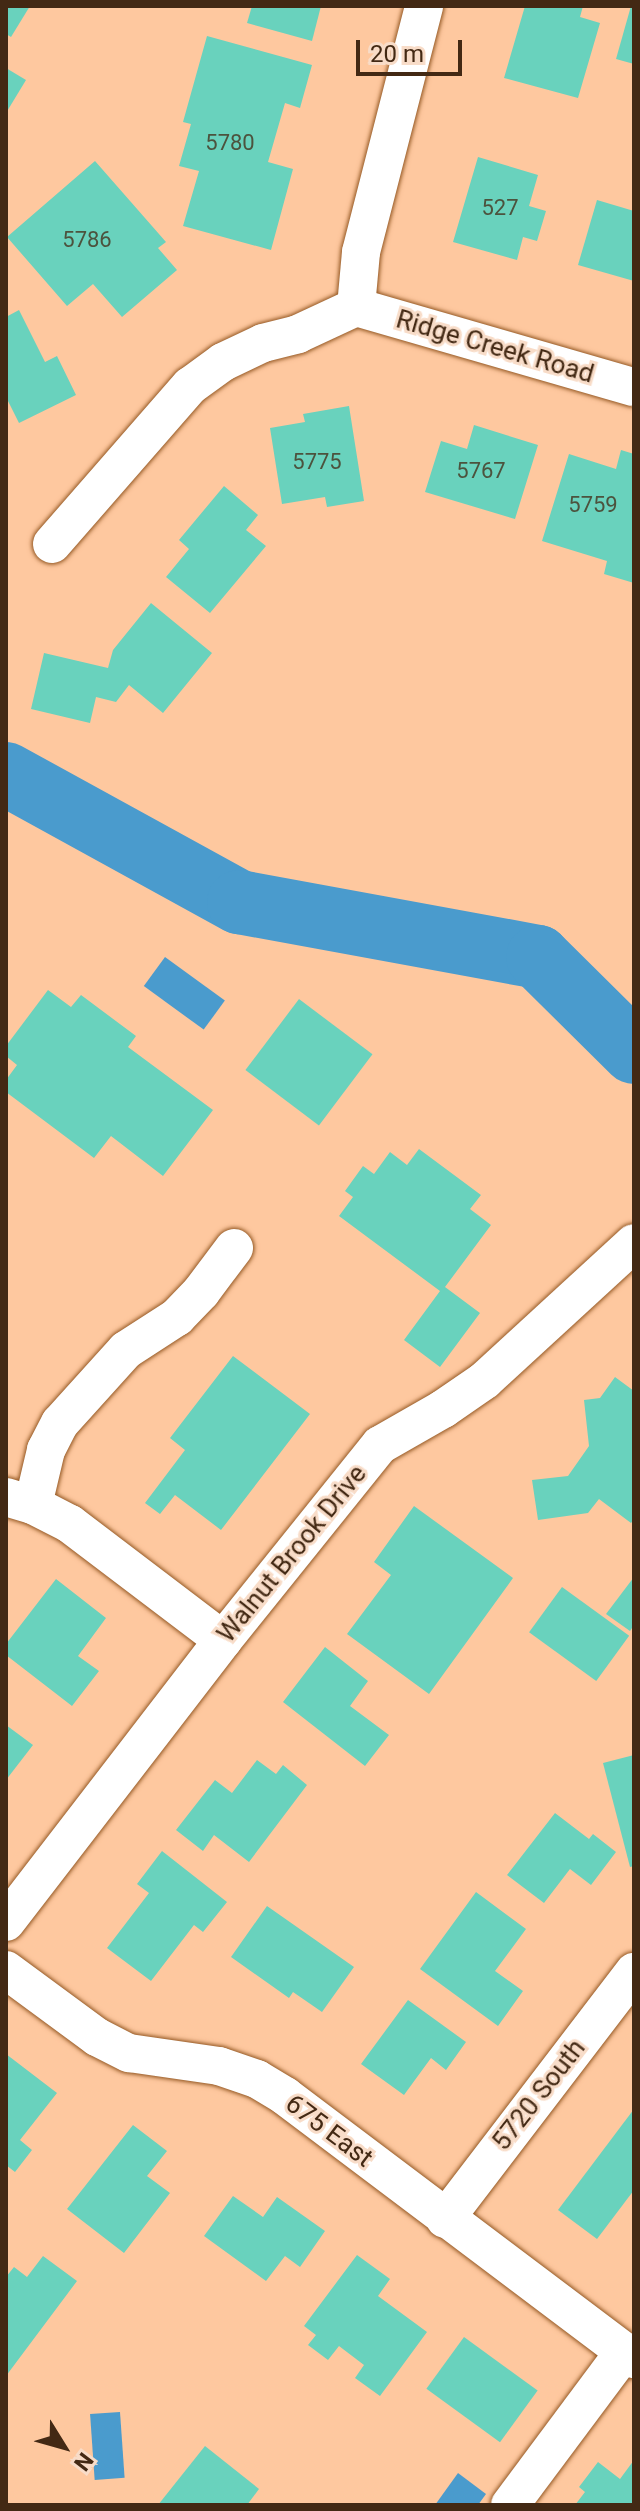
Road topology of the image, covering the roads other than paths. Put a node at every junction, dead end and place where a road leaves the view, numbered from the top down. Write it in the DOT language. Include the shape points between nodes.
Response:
graph roads {
  1 [pos="424,6"];
  2 [pos="356,307"];
  3 [pos="634,387"];
  4 [pos="52,544"];
  5 [pos="634,1243"];
  6 [pos="234,1248"];
  7 [pos="20,1501"];
  8 [pos="223,1640"];
  9 [pos="6,1922"];
  10 [pos="6,1970"];
  11 [pos="634,1972"];
  12 [pos="445,2219"];
  13 [pos="629,2356"];
  14 [pos="510,2505"];
  1 -- 2 [label="street" via="361,252"];
  2 -- 3 [label="street, Ridge Creek Road"];
  2 -- 4 [label="street" via="223,362 190,386"];
  5 -- 8 [label="street, Walnut Brook Drive" via="485,1380 380,1445"];
  6 -- 7 [label="street" via="177,1317 126,1350 60,1423"];
  7 -- 8 [label="street" via="70,1524"];
  8 -- 9 [label="street, Walnut Brook Drive"];
  10 -- 12 [label="street, 675 East" via="97,2037 129,2053 219,2066 257,2079"];
  11 -- 12 [label="street, 5720 South"];
  12 -- 13 [label="street, 675 East"];
  13 -- 14 [label="street, 675 East"];
}
